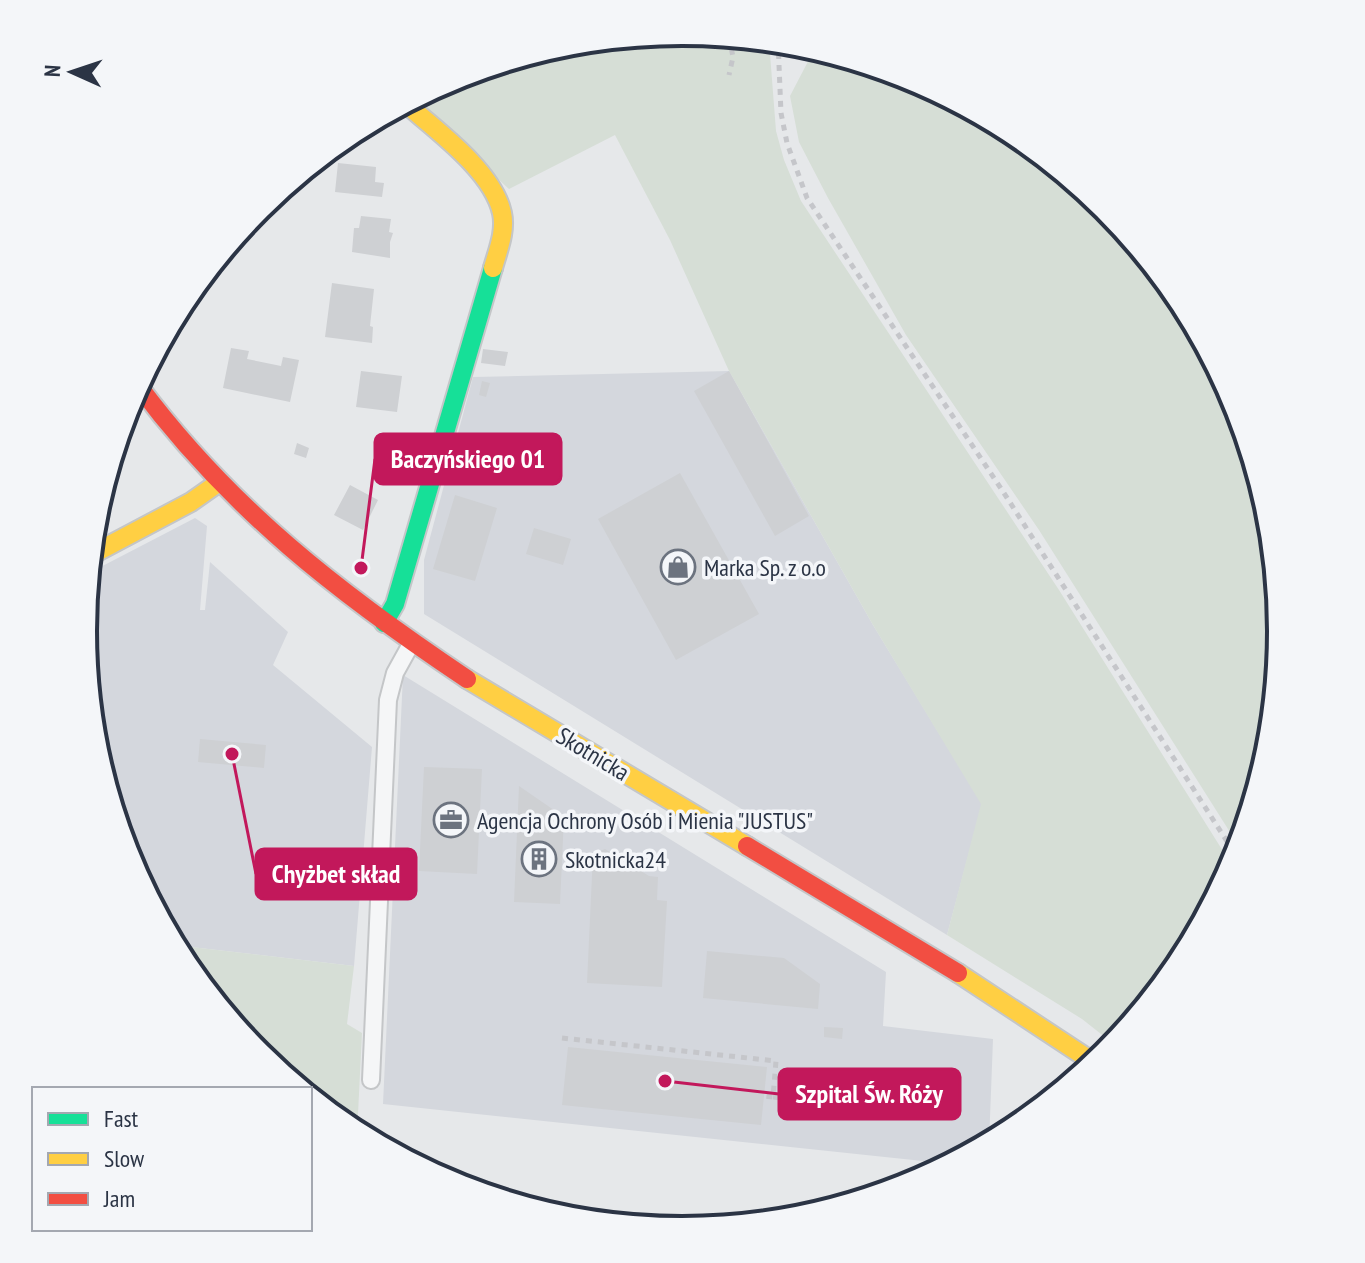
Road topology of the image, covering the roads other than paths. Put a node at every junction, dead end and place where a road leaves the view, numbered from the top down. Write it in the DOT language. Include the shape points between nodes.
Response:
graph roads {
  1 [pos="414,111"];
  2 [pos="147,397"];
  3 [pos="218,483"];
  4 [pos="103,549"];
  5 [pos="384,623"];
  6 [pos="411,642"];
  7 [pos="1085,1057"];
  8 [pos="371,1080"];
  1 -- 5 [label="main road" via="483,178 503,222 395,604"];
  2 -- 3 [label="main road, Skotnicka"];
  3 -- 4 [label="main road"];
  3 -- 5 [label="main road, Skotnicka"];
  5 -- 6 [label="main road, Skotnicka"];
  6 -- 7 [label="main road, Skotnicka" via="925,952"];
  6 -- 8 [label="lane" via="388,700"];
}
